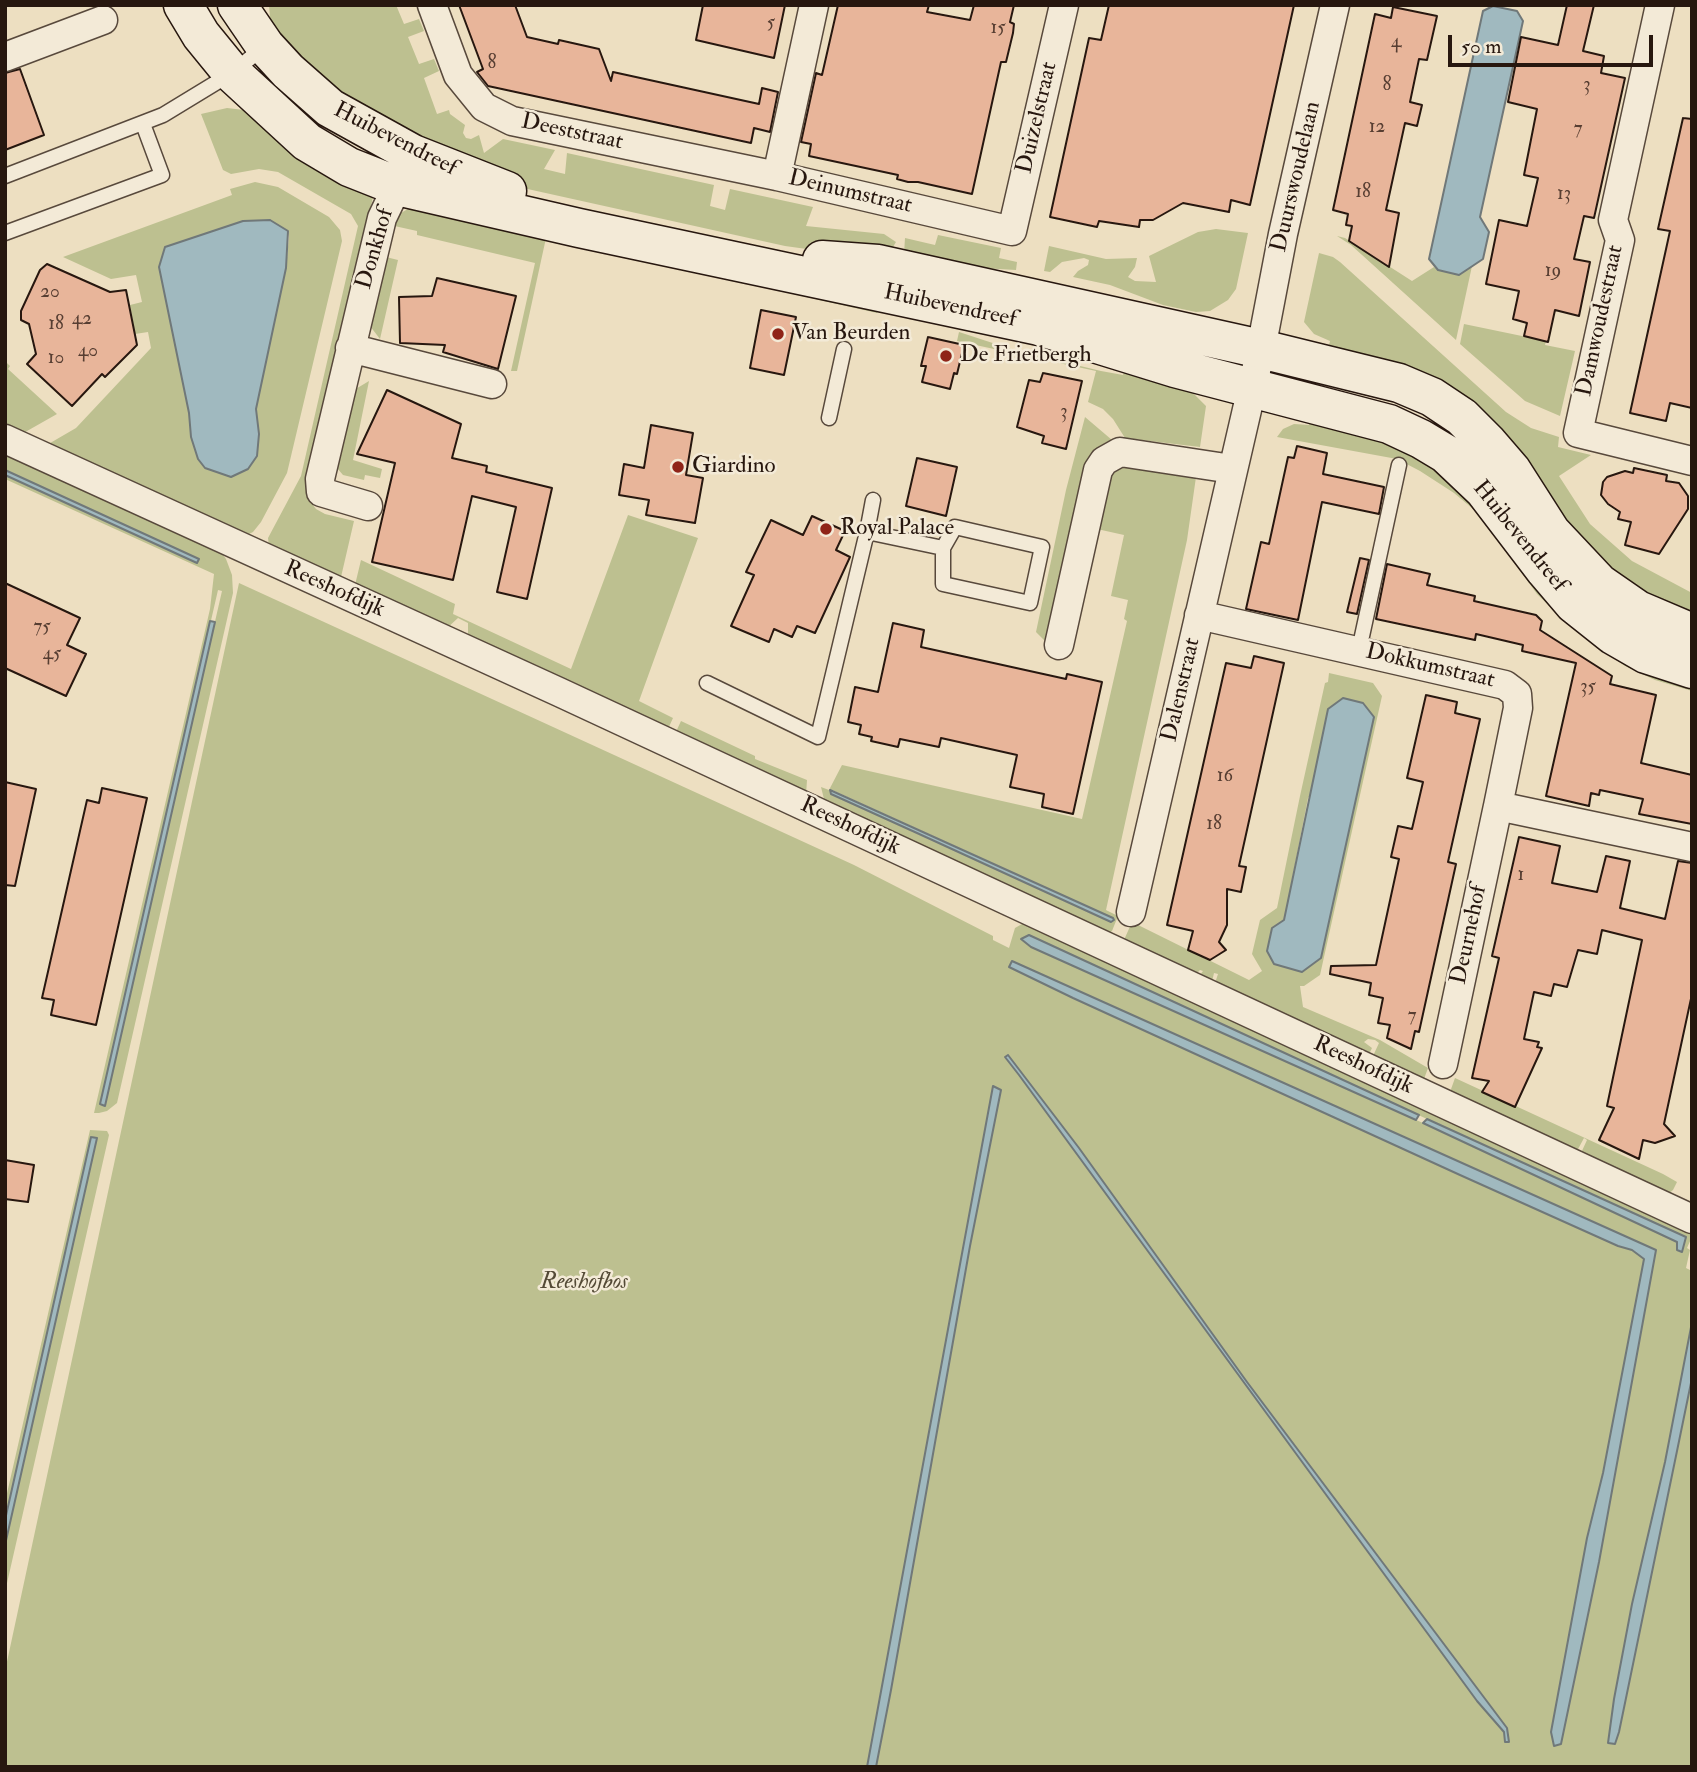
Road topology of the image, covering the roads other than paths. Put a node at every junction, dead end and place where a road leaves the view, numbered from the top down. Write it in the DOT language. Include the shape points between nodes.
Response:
graph roads {
  1 [pos="183,5"];
  2 [pos="237,5"];
  3 [pos="432,5"];
  4 [pos="814,5"];
  5 [pos="1065,5"];
  6 [pos="1335,5"];
  7 [pos="1660,5"];
  8 [pos="103,20"];
  9 [pos="265,46"];
  10 [pos="5,57"];
  11 [pos="232,73"];
  12 [pos="143,124"];
  13 [pos="405,170"];
  14 [pos="5,176"];
  15 [pos="777,176"];
  16 [pos="1012,230"];
  17 [pos="5,233"];
  18 [pos="350,348"];
  19 [pos="844,349"];
  20 [pos="1261,349"];
  21 [pos="492,384"];
  22 [pos="1251,388"];
  23 [pos="829,418"];
  24 [pos="5,439"];
  25 [pos="1692,461"];
  26 [pos="1399,465"];
  27 [pos="1232,468"];
  28 [pos="873,500"];
  29 [pos="368,506"];
  30 [pos="867,532"];
  31 [pos="943,548"];
  32 [pos="1199,615"];
  33 [pos="1692,633"];
  34 [pos="1059,645"];
  35 [pos="1359,650"];
  36 [pos="1692,669"];
  37 [pos="708,683"];
  38 [pos="1498,806"];
  39 [pos="1692,847"];
  40 [pos="1131,912"];
  41 [pos="1443,1064"];
  42 [pos="1692,1219"];
  1 -- 11 [label="street, Huibevendreef"];
  2 -- 9 [label="street, Huibevendreef"];
  3 -- 15 [label="street, Deeststraat" via="458,75 484,107 512,121"];
  4 -- 15 [label="street, Deinumstraat"];
  5 -- 16 [label="street, Duizelstraat"];
  6 -- 20 [label="street, Duurswoudelaan"];
  7 -- 25 [label="street, Damwoudestraat" via="1613,220 1620,240 1578,433"];
  8 -- 10 [label="street"];
  9 -- 11 [label="lane"];
  9 -- 13 [label="street, Huibevendreef"];
  11 -- 12 [label="lane"];
  11 -- 13 [label="street, Huibevendreef" via="307,142 349,167"];
  12 -- 14 [label="lane"];
  12 -- 17 [label="lane" via="162,175"];
  13 -- 18 [label="street, Donkhof" via="382,218"];
  13 -- 20 [label="street, Huibevendreef" via="769,251 878,264"];
  13 -- 22 [label="street, Huibevendreef" via="579,228 1016,321"];
  15 -- 16 [label="street, Deinumstraat"];
  18 -- 21 [label="street"];
  18 -- 29 [label="street, Donkhof" via="320,479 321,492"];
  19 -- 23 [label="lane"];
  20 -- 22 [label="street, Dalenstraat"];
  20 -- 33 [label="street, Huibevendreef" via="1399,383 1432,397 1487,442 1512,471 1551,532 1599,583 1638,610"];
  22 -- 27 [label="street, Dalenstraat"];
  22 -- 36 [label="street, Huibevendreef" via="1389,424 1438,449 1484,489 1574,604 1646,654"];
  24 -- 42 [label="street, Reeshofdijk"];
  26 -- 35 [label="lane"];
  27 -- 32 [label="street, Dalenstraat"];
  27 -- 34 [label="street" via="1120,452 1104,461 1098,470"];
  28 -- 30 [label="lane"];
  30 -- 31 [label="lane"];
  30 -- 37 [label="lane" via="818,737"];
  31 -- 31 [label="lane" via="955,527 1042,547 1030,603 943,584"];
  32 -- 35 [label="street, Dokkumstraat"];
  32 -- 40 [label="street, Dalenstraat"];
  35 -- 38 [label="street, Dokkumstraat" via="1505,685 1517,694"];
  38 -- 39 [label="street"];
  38 -- 41 [label="street, Deurnehof"];
}
